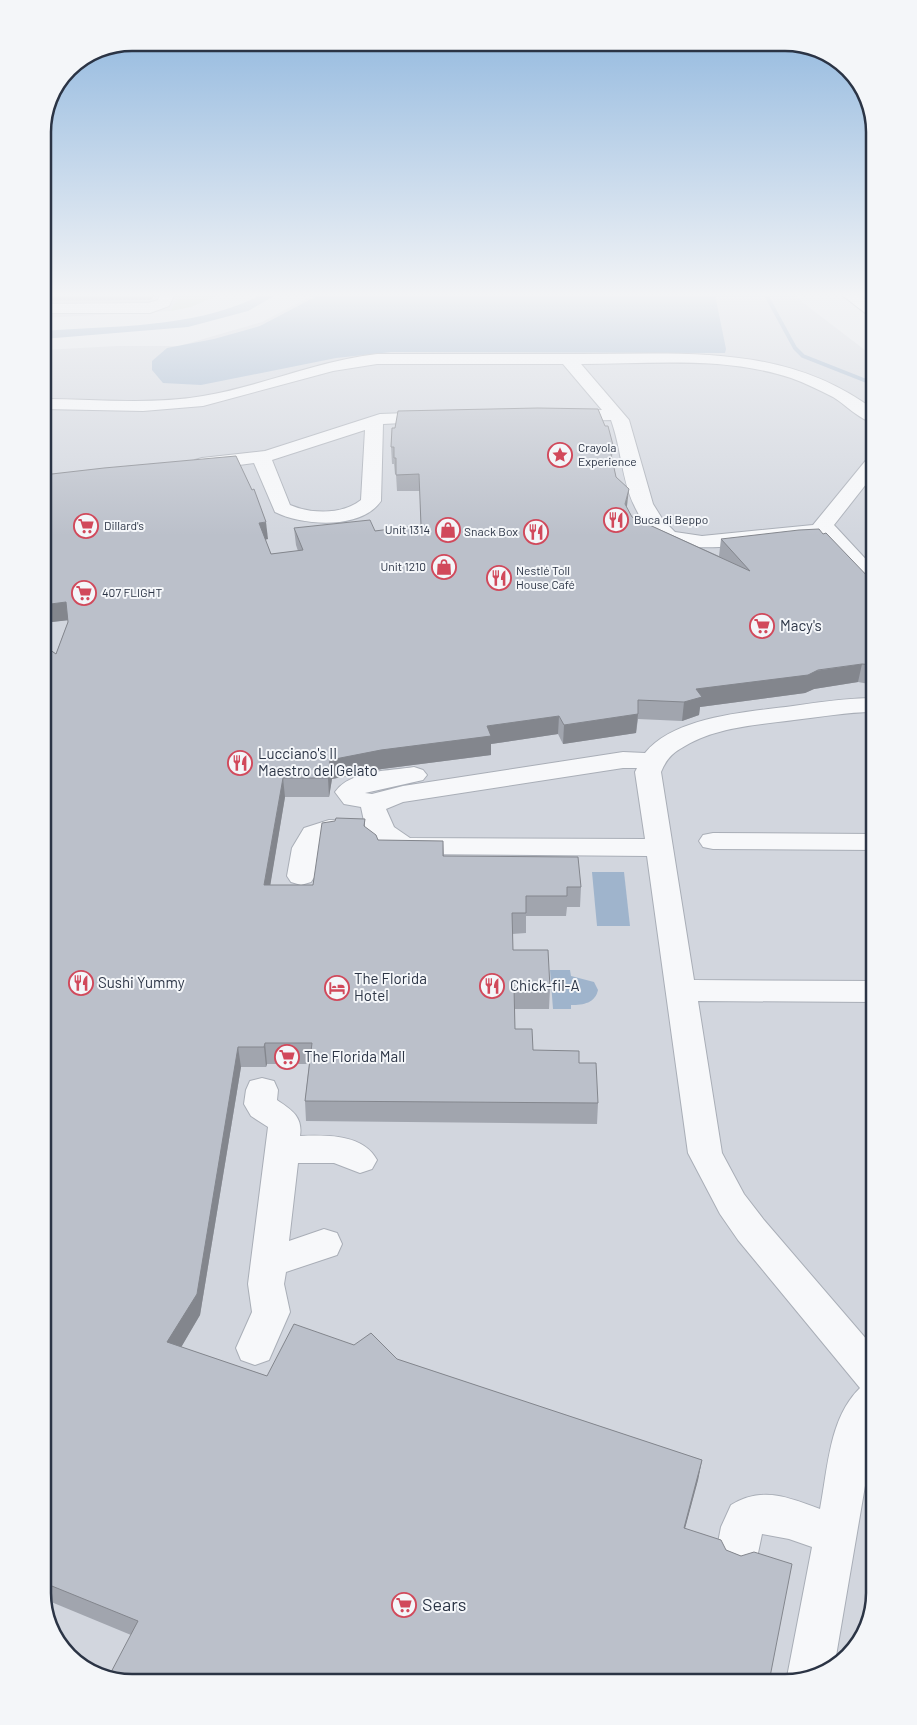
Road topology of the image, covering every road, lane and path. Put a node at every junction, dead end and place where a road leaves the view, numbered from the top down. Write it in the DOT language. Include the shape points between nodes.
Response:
graph roads {
  1 [pos="293,376"];
  2 [pos="582,376"];
  3 [pos="790,376"];
  4 [pos="51,404"];
  5 [pos="866,411"];
  6 [pos="616,415"];
  7 [pos="544,416"];
  8 [pos="457,417"];
  9 [pos="374,421"];
  10 [pos="261,457"];
  11 [pos="185,466"];
  12 [pos="866,472"];
  13 [pos="826,530"];
  14 [pos="866,572"];
  15 [pos="866,705"];
  16 [pos="587,748"];
  17 [pos="652,761"];
  18 [pos="543,764"];
  19 [pos="378,816"];
  20 [pos="866,842"];
  21 [pos="659,848"];
  22 [pos="866,857"];
  23 [pos="301,876"];
  24 [pos="680,990"];
  25 [pos="866,991"];
  26 [pos="262,1090"];
  27 [pos="282,1150"];
  28 [pos="360,1160"];
  29 [pos="324,1244"];
  30 [pos="269,1258"];
  31 [pos="255,1348"];
  32 [pos="866,1367"];
  33 [pos="866,1408"];
  34 [pos="835,1535"];
  35 [pos="737,1553"];
  36 [pos="811,1669"];
  1 -- 4 [label="lane" via="225,396 184,404 128,407"];
  2 -- 6 [label="lane"];
  3 -- 5 [label="lane" via="834,390"];
  6 -- 7 [label="lane"];
  6 -- 13 [label="lane" via="643,504 668,536 702,542"];
  8 -- 9 [label="lane"];
  9 -- 10 [label="lane"];
  9 -- 10 [label="lane" via="371,502 342,515 316,518 282,508"];
  10 -- 11 [label="lane"];
  12 -- 13 [label="lane" via="823,522"];
  13 -- 14 [label="lane"];
  15 -- 17 [label="lane" via="839,706 715,726 682,738"];
  16 -- 18 [label="lane"];
  17 -- 18 [label="lane"];
  17 -- 21 [label="lane" via="648,778"];
  18 -- 19 [label="lane" via="438,780 398,795"];
  19 -- 21 [label="lane" via="394,842 416,847"];
  19 -- 23 [label="lane" via="311,834 306,843"];
  20 -- 22 [label="lane" via="714,849"];
  21 -- 24 [label="lane"];
  24 -- 25 [label="lane"];
  24 -- 32 [label="lane" via="705,1153 717,1178 751,1230"];
  26 -- 27 [label="lane" via="260,1104 282,1119 285,1125"];
  27 -- 28 [label="lane" via="340,1150 355,1154"];
  27 -- 30 [label="lane"];
  29 -- 30 [label="lane" via="298,1254"];
  30 -- 31 [label="lane" via="266,1284 272,1312"];
  33 -- 34 [label="lane" via="856,1424"];
  34 -- 35 [label="lane" via="770,1514 754,1514 744,1523"];
  34 -- 36 [label="lane"];
}
